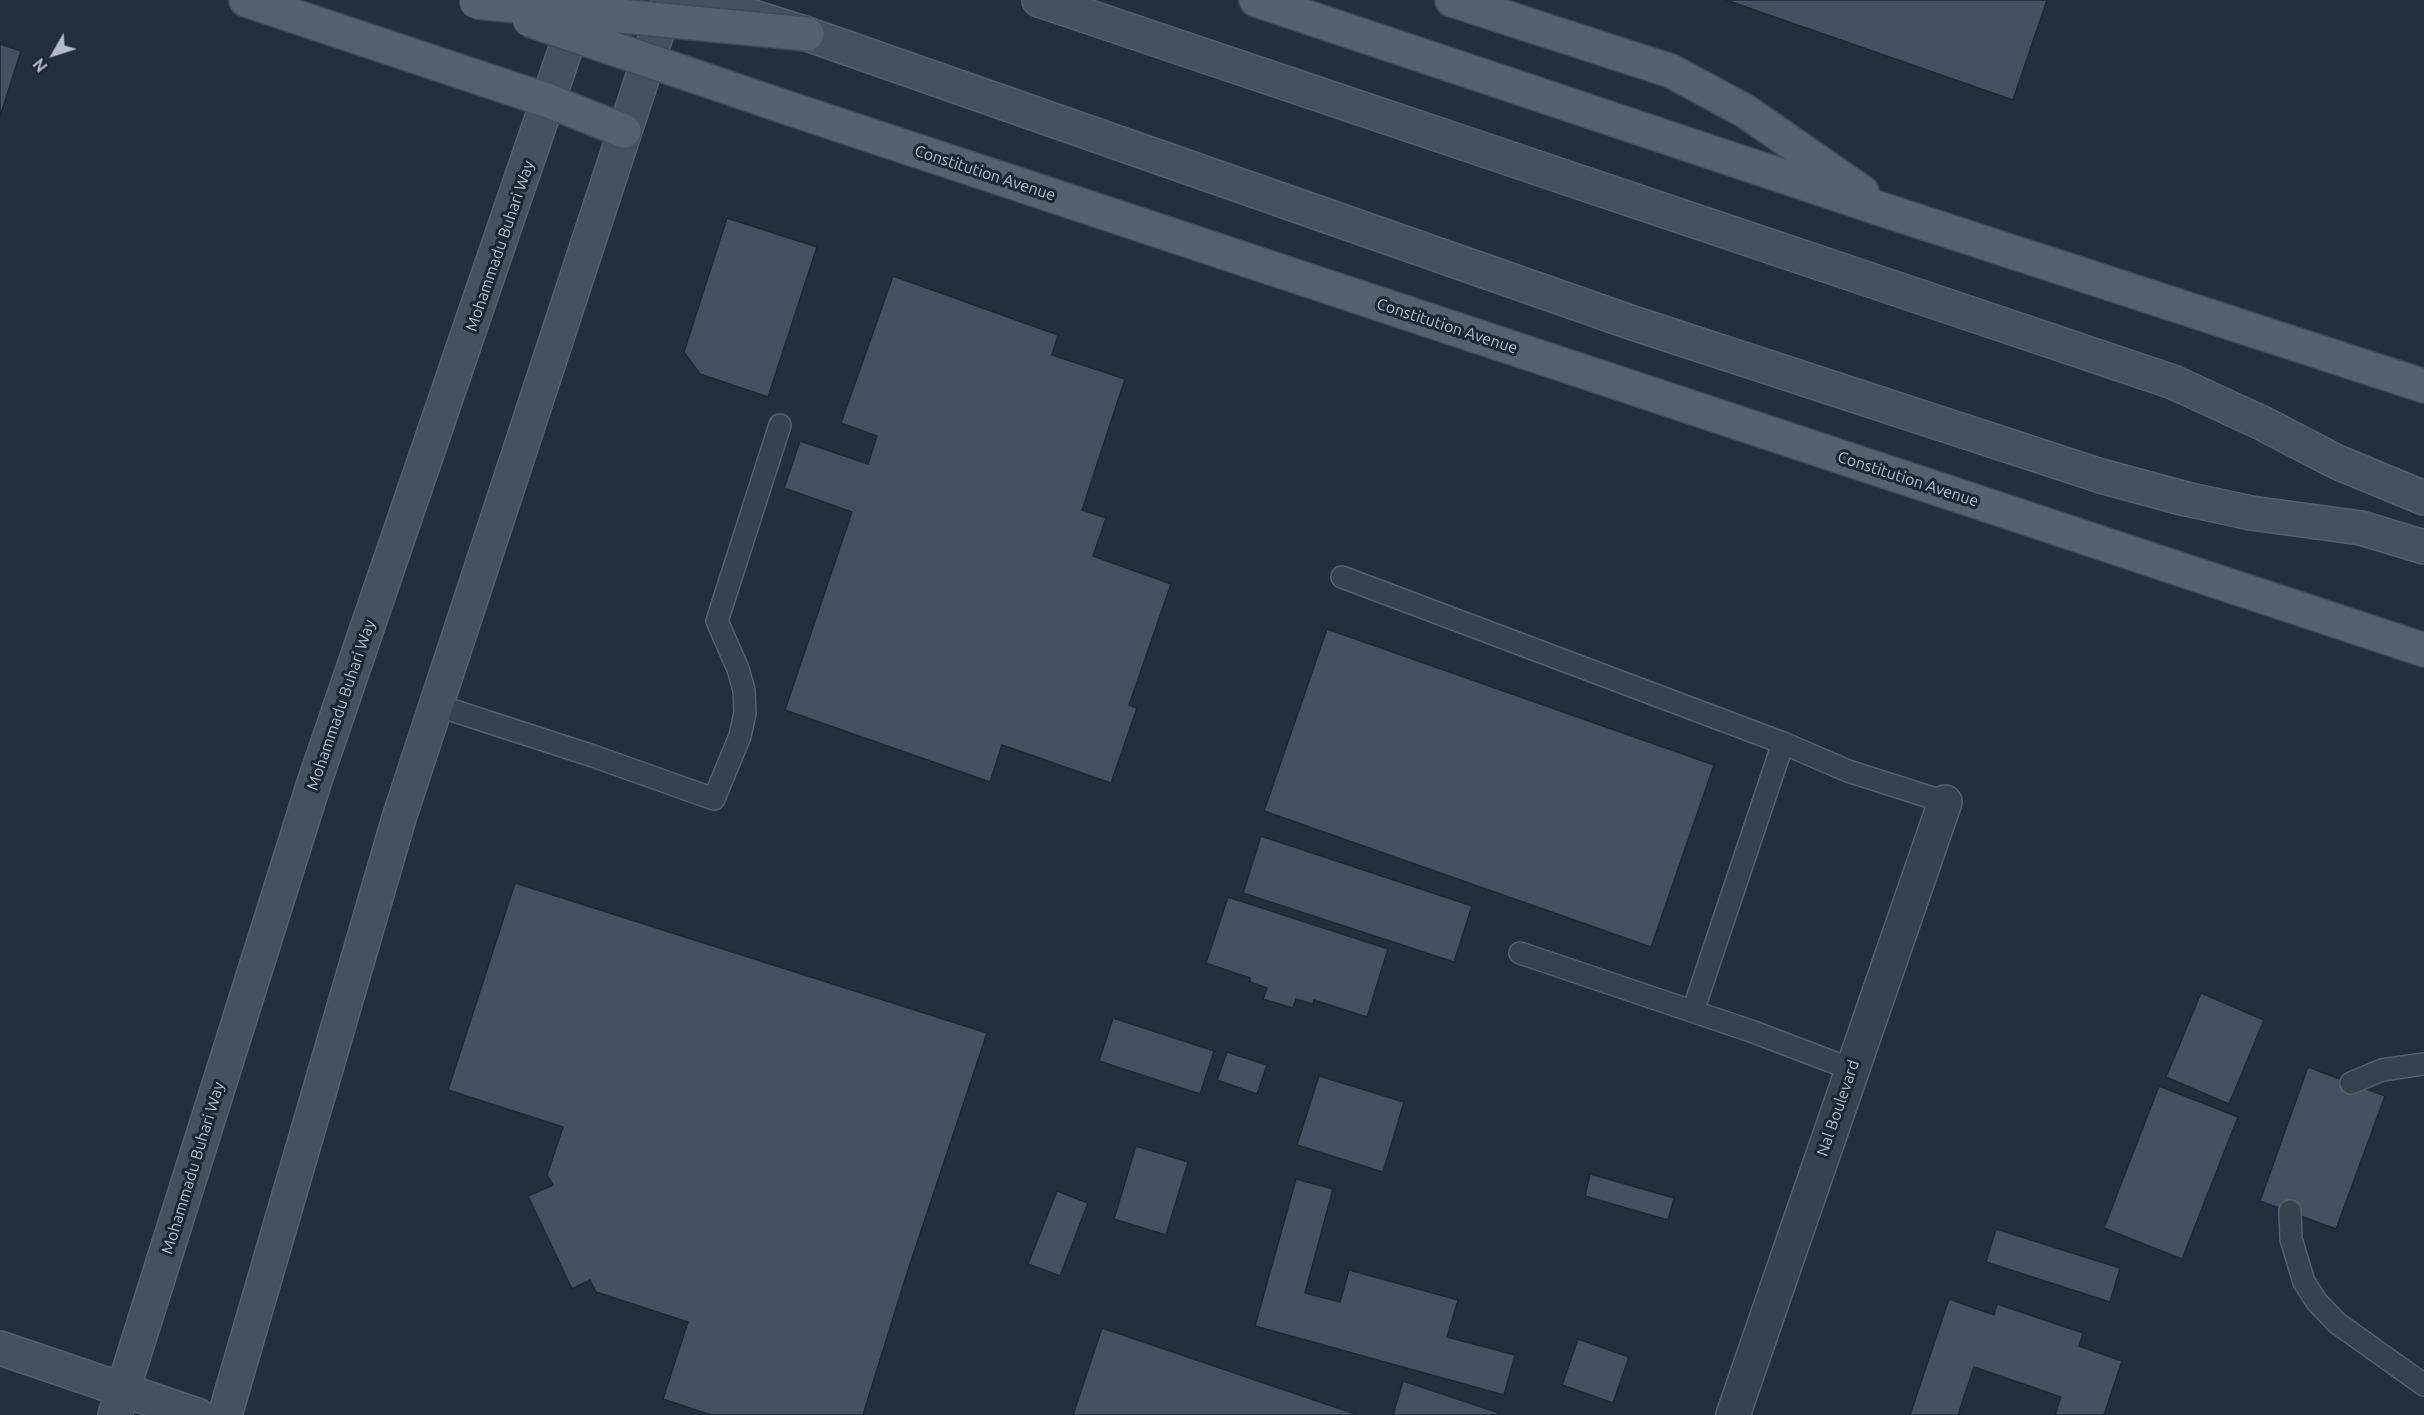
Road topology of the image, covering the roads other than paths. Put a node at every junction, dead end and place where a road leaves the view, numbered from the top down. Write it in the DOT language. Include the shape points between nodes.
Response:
graph roads {
  1 [pos="246,0"];
  2 [pos="583,0"];
  3 [pos="668,0"];
  4 [pos="699,0"];
  5 [pos="1039,0"];
  6 [pos="1256,0"];
  7 [pos="1452,0"];
  8 [pos="473,1"];
  9 [pos="807,34"];
  10 [pos="549,101"];
  11 [pos="624,131"];
  12 [pos="1890,212"];
  13 [pos="2424,386"];
  14 [pos="780,425"];
  15 [pos="2424,498"];
  16 [pos="2424,547"];
  17 [pos="1342,577"];
  18 [pos="2424,650"];
  19 [pos="436,705"];
  20 [pos="1783,743"];
  21 [pos="1945,802"];
  22 [pos="1521,953"];
  23 [pos="1693,1011"];
  24 [pos="2424,1064"];
  25 [pos="1851,1070"];
  26 [pos="2351,1083"];
  27 [pos="2290,1211"];
  28 [pos="0,1348"];
  29 [pos="2424,1385"];
  30 [pos="119,1403"];
  31 [pos="197,1415"];
  32 [pos="225,1415"];
  33 [pos="1733,1415"];
  1 -- 10 [label="main road"];
  2 -- 10 [label="main road, Mohammadu Buhari Way"];
  3 -- 11 [label="main road"];
  4 -- 9 [label="main road, bridge"];
  5 -- 15 [label="main road" via="2173,382 2337,462"];
  6 -- 12 [label="main road"];
  7 -- 12 [label="main road" via="1671,71 1744,111"];
  8 -- 9 [label="main road, bridge"];
  8 -- 18 [label="main road, Constitution Avenue, bridge"];
  9 -- 16 [label="main road" via="1633,323 2101,476 2251,513 2361,528"];
  10 -- 11 [label="main road"];
  10 -- 30 [label="main road, Mohammadu Buhari Way" via="314,783"];
  11 -- 19 [label="main road"];
  12 -- 13 [label="main road"];
  14 -- 19 [label="lane" via="717,621 738,669 745,713 740,736 714,800"];
  17 -- 20 [label="lane"];
  19 -- 32 [label="main road" via="399,818"];
  20 -- 21 [label="lane" via="1848,771"];
  20 -- 23 [label="lane"];
  21 -- 25 [label="street, Nal Boulevard"];
  22 -- 23 [label="lane"];
  23 -- 25 [label="lane"];
  24 -- 26 [label="lane" via="2382,1070"];
  25 -- 33 [label="street, Nal Boulevard"];
  27 -- 29 [label="lane" via="2290,1239 2304,1282 2316,1302 2337,1323"];
  28 -- 30 [label="main road"];
  30 -- 31 [label="main road"];
}
